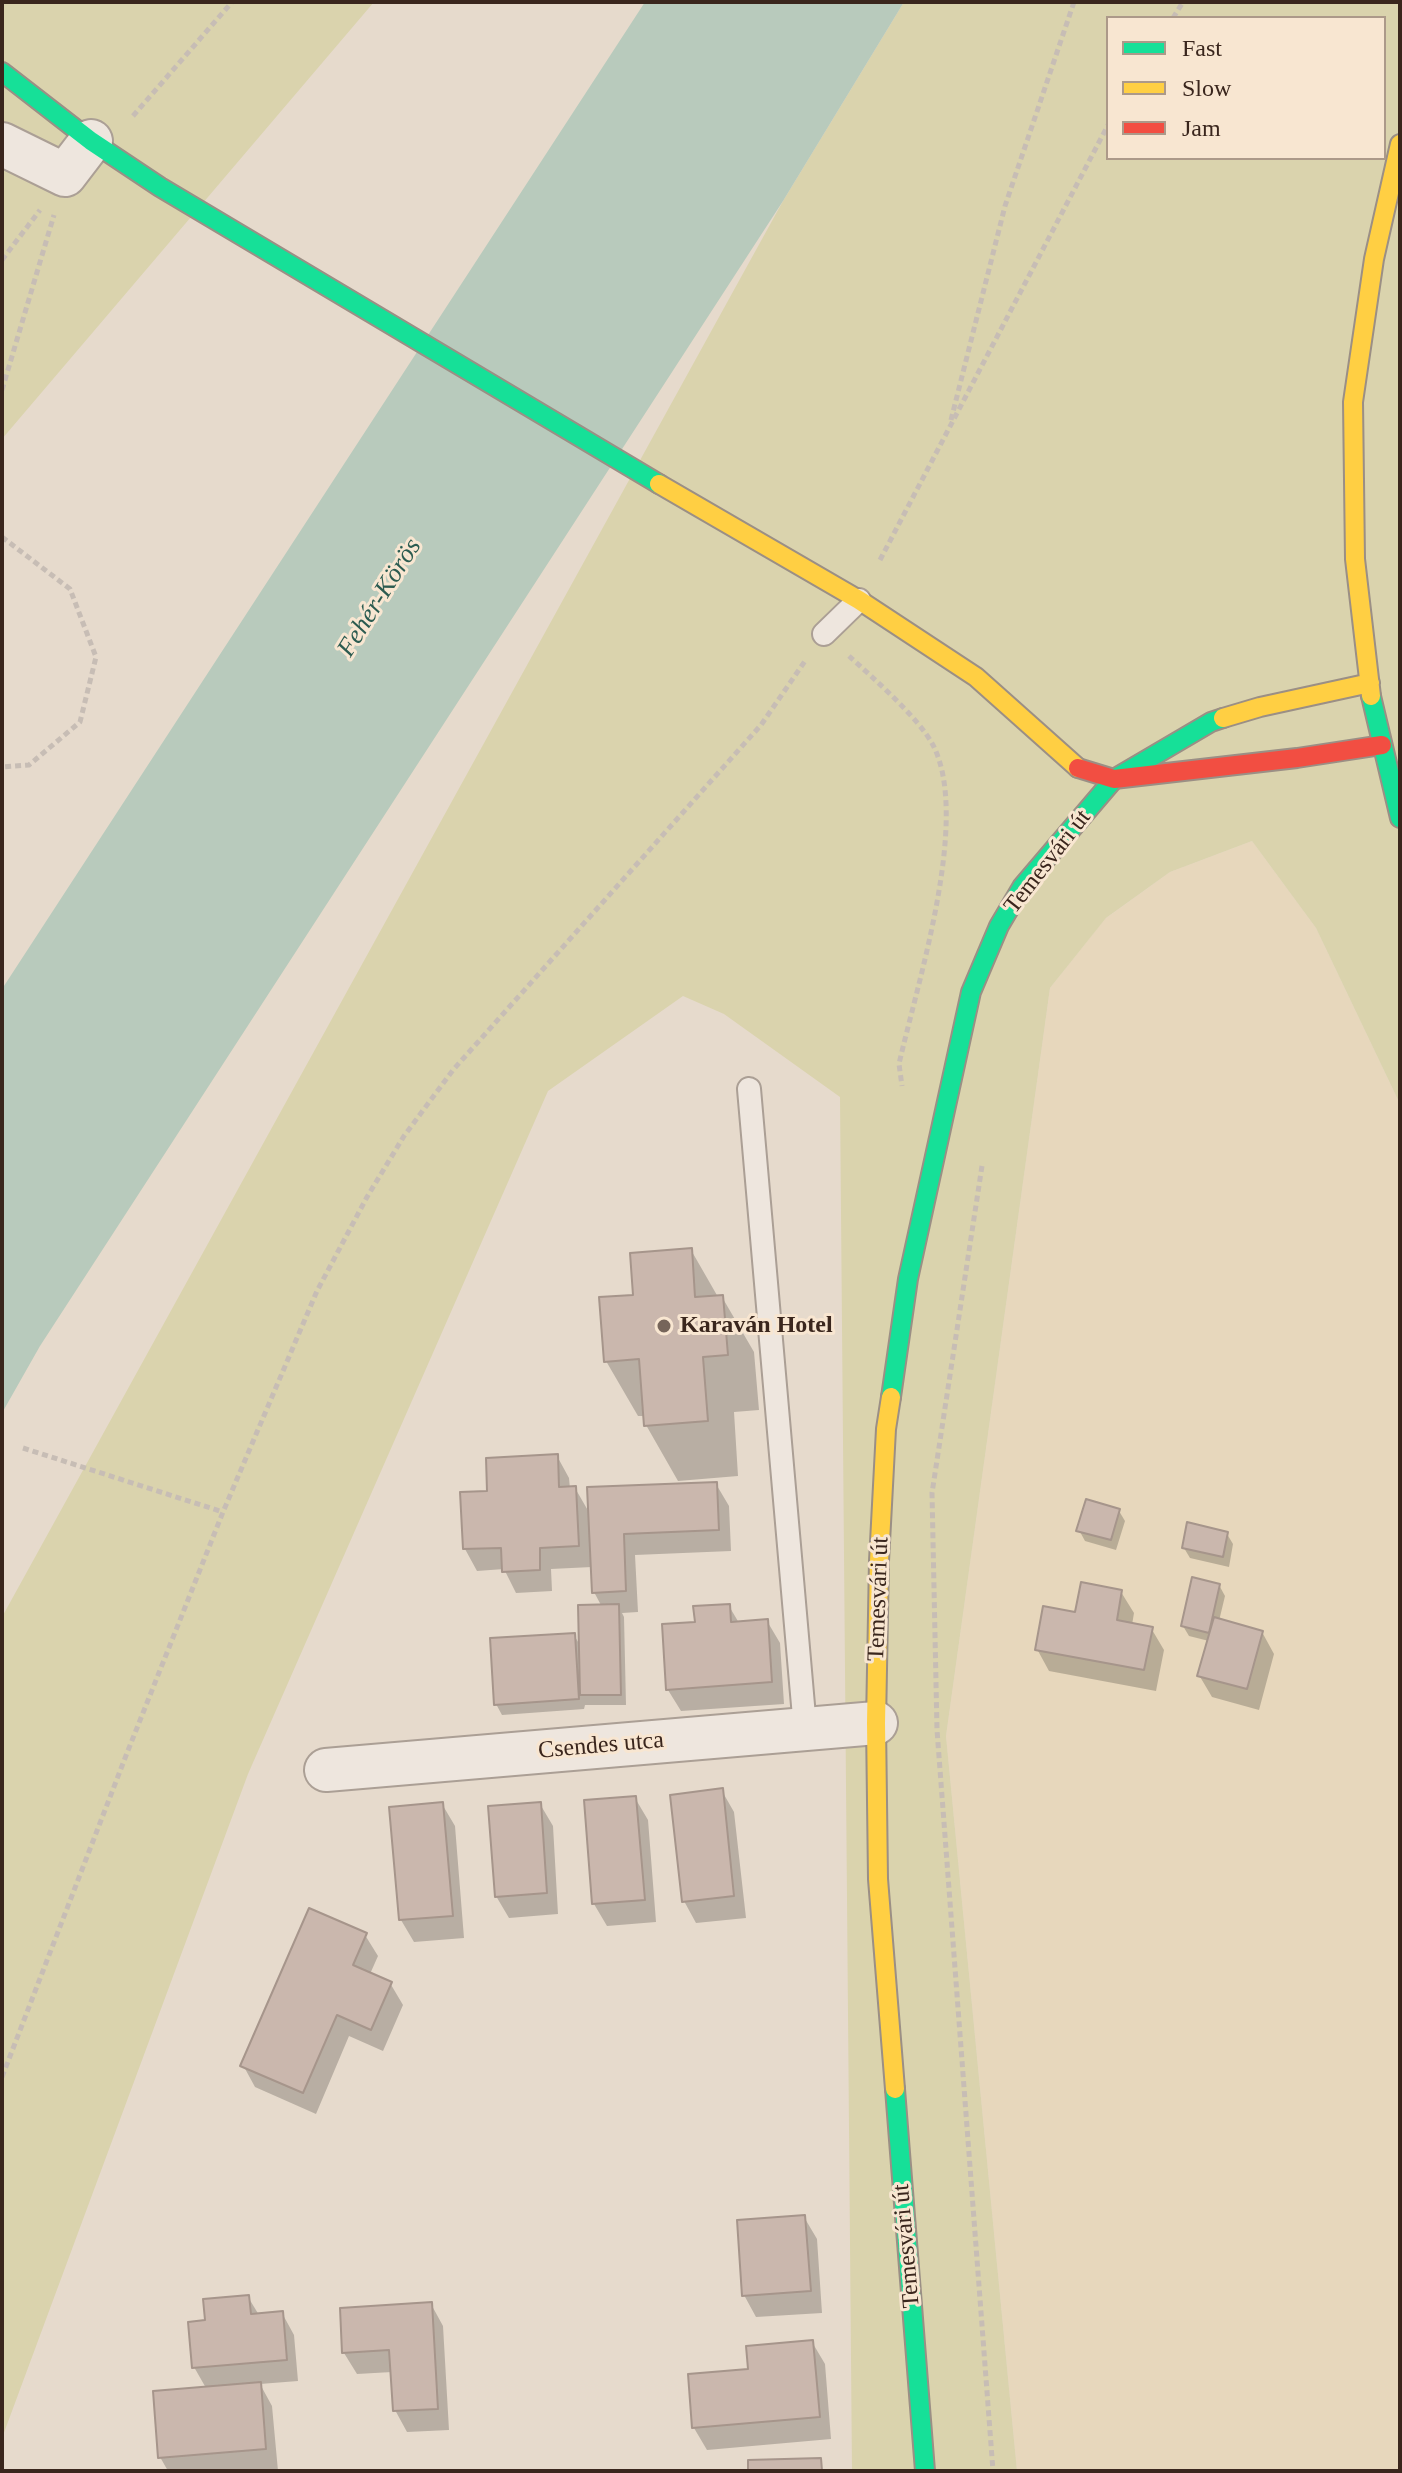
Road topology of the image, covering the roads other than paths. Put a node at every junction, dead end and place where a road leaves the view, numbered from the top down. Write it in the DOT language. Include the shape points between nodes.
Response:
graph roads {
  1 [pos="2,72"];
  2 [pos="109,132"];
  3 [pos="2,144"];
  4 [pos="1400,144"];
  5 [pos="859,600"];
  6 [pos="824,634"];
  7 [pos="1370,683"];
  8 [pos="1382,745"];
  9 [pos="1114,779"];
  10 [pos="1400,818"];
  11 [pos="749,1089"];
  12 [pos="876,1723"];
  13 [pos="805,1728"];
  14 [pos="326,1770"];
  15 [pos="925,2471"];
  1 -- 2 [label="street"];
  2 -- 3 [label="street" via="65,175"];
  2 -- 5 [label="street" via="160,187"];
  4 -- 7 [label="street" via="1372,266 1353,399 1359,601"];
  5 -- 6 [label="lane"];
  5 -- 9 [label="street" via="976,677 1075,767"];
  7 -- 8 [label="street"];
  7 -- 9 [label="street, Temesvári út" via="1211,722"];
  8 -- 9 [label="street"];
  8 -- 10 [label="street"];
  9 -- 12 [label="street, Temesvári út" via="1022,887 971,992 908,1279 886,1429"];
  11 -- 13 [label="lane"];
  12 -- 13 [label="street, Csendes utca"];
  12 -- 15 [label="street, Temesvári út" via="878,1879"];
  13 -- 14 [label="street, Csendes utca"];
}
